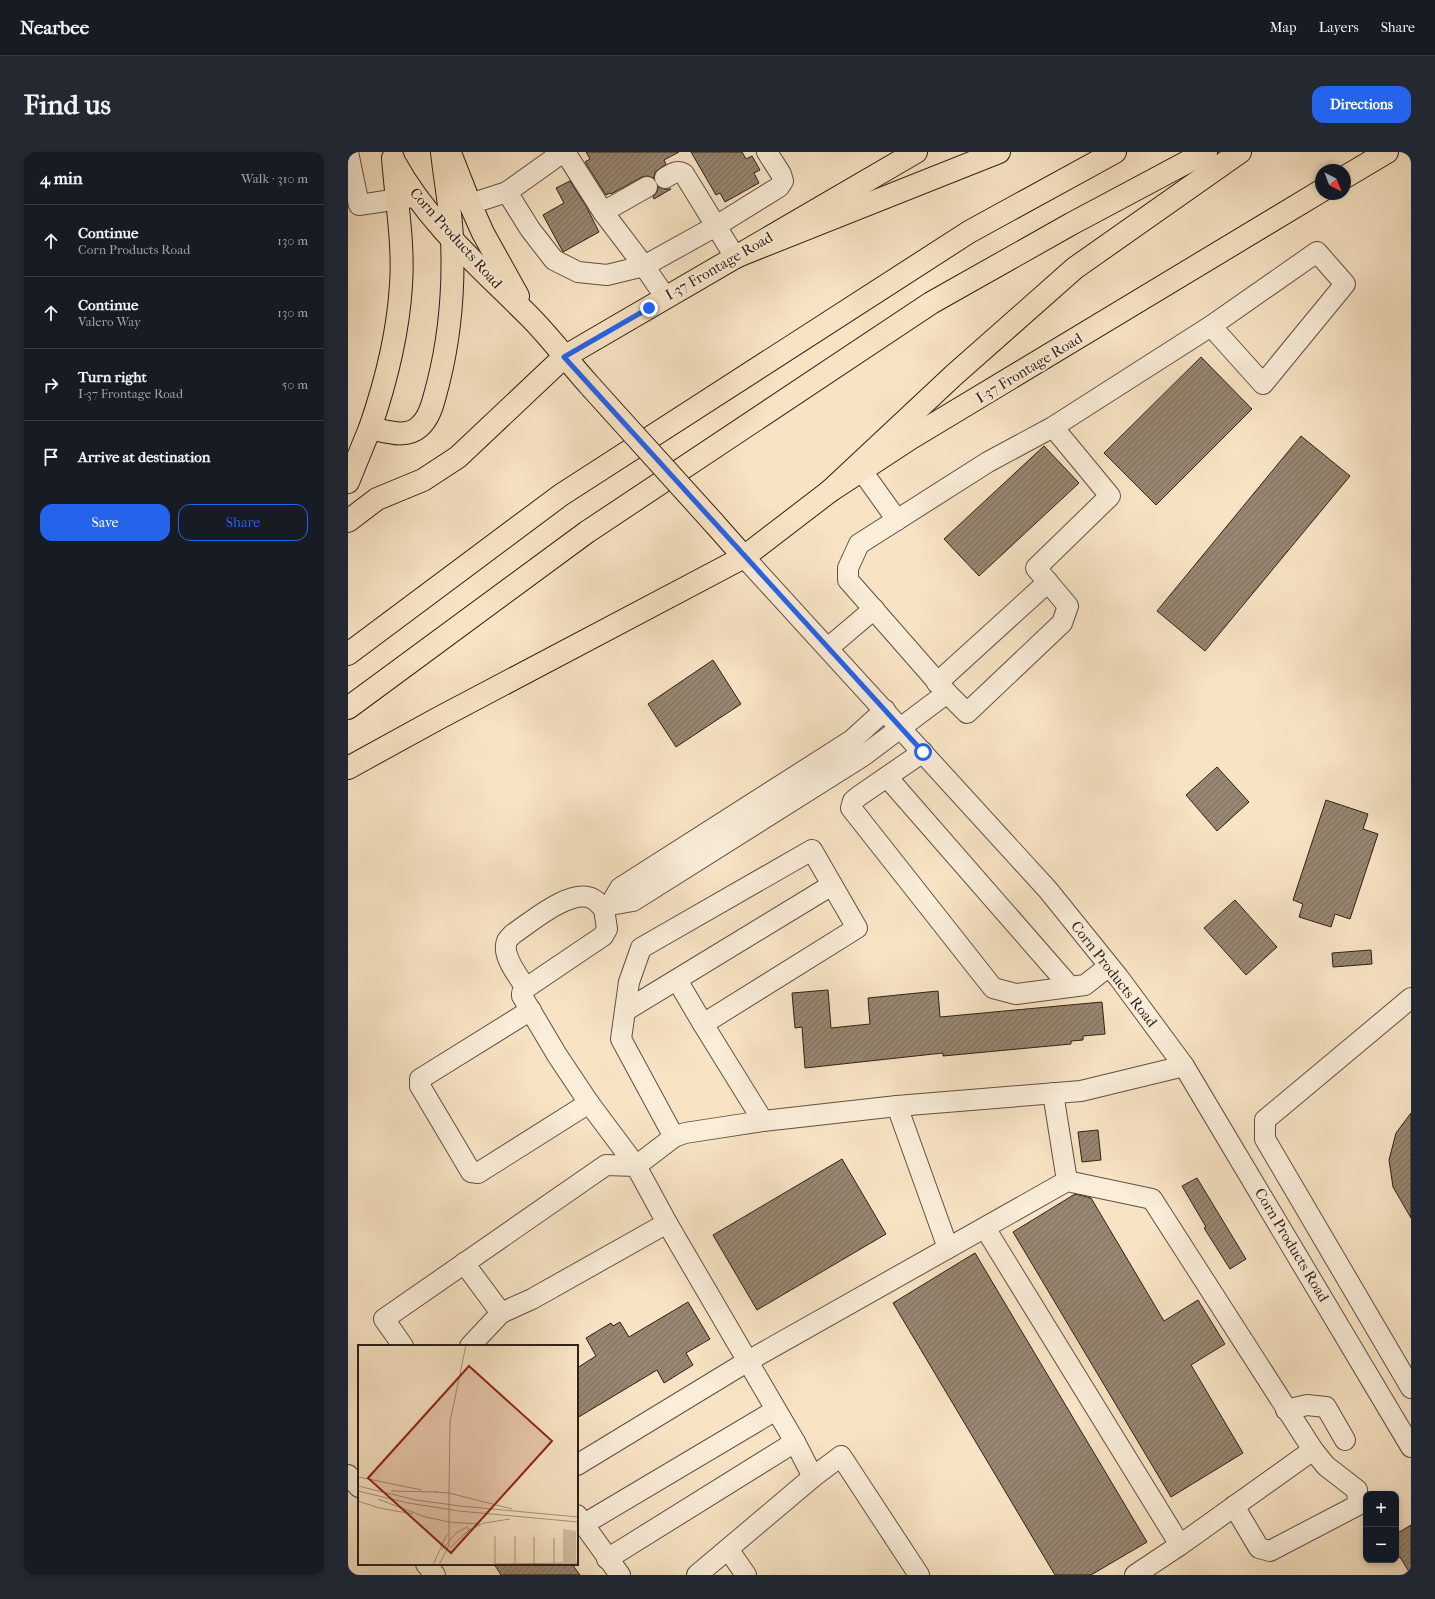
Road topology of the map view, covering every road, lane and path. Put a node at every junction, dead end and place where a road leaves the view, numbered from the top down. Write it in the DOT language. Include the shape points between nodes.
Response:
graph roads {
  1 [pos="348,152"];
  2 [pos="442,152"];
  3 [pos="450,152"];
  4 [pos="564,152"];
  5 [pos="767,152"];
  6 [pos="916,152"];
  7 [pos="999,152"];
  8 [pos="1115,152"];
  9 [pos="1206,152"];
  10 [pos="1240,152"];
  11 [pos="1388,152"];
  12 [pos="392,155"];
  13 [pos="1351,174"];
  14 [pos="665,178"];
  15 [pos="446,184"];
  16 [pos="647,187"];
  17 [pos="507,192"];
  18 [pos="1315,195"];
  19 [pos="406,198"];
  20 [pos="470,204"];
  21 [pos="603,212"];
  22 [pos="716,226"];
  23 [pos="452,238"];
  24 [pos="735,257"];
  25 [pos="644,266"];
  26 [pos="666,298"];
  27 [pos="530,318"];
  28 [pos="1211,326"];
  29 [pos="564,357"];
  30 [pos="1053,427"];
  31 [pos="370,428"];
  32 [pos="862,471"];
  33 [pos="348,482"];
  34 [pos="830,491"];
  35 [pos="897,520"];
  36 [pos="348,521"];
  37 [pos="744,556"];
  38 [pos="1048,582"];
  39 [pos="874,609"];
  40 [pos="828,648"];
  41 [pos="348,654"];
  42 [pos="942,688"];
  43 [pos="348,708"];
  44 [pos="884,710"];
  45 [pos="901,728"];
  46 [pos="923,752"];
  47 [pos="348,768"];
  48 [pos="887,777"];
  49 [pos="832,885"];
  50 [pos="607,907"];
  51 [pos="1109,966"];
  52 [pos="677,980"];
  53 [pos="1067,987"];
  54 [pos="526,988"];
  55 [pos="1411,998"];
  56 [pos="531,1010"];
  57 [pos="625,1010"];
  58 [pos="703,1024"];
  59 [pos="1184,1066"];
  60 [pos="1053,1093"];
  61 [pos="589,1102"];
  62 [pos="897,1106"];
  63 [pos="763,1121"];
  64 [pos="674,1137"];
  65 [pos="636,1166"];
  66 [pos="1067,1181"];
  67 [pos="666,1223"];
  68 [pos="985,1228"];
  69 [pos="948,1248"];
  70 [pos="464,1263"];
  71 [pos="501,1313"];
  72 [pos="402,1345"];
  73 [pos="471,1345"];
  74 [pos="748,1362"];
  75 [pos="1411,1388"];
  76 [pos="776,1410"];
  77 [pos="1286,1410"];
  78 [pos="1345,1440"];
  79 [pos="795,1442"];
  80 [pos="1411,1447"];
  81 [pos="1313,1450"];
  82 [pos="578,1464"];
  83 [pos="348,1475"];
  84 [pos="813,1477"];
  85 [pos="358,1485"];
  86 [pos="1234,1506"];
  87 [pos="580,1520"];
  88 [pos="1180,1545"];
  89 [pos="728,1549"];
  90 [pos="607,1559"];
  91 [pos="427,1565"];
  92 [pos="435,1575"];
  93 [pos="620,1575"];
  94 [pos="697,1575"];
  95 [pos="746,1575"];
  96 [pos="919,1575"];
  97 [pos="1135,1575"];
  1 -- 19 [label="street" via="359,206"];
  2 -- 15 [label="main road"];
  3 -- 20 [label="main road, Corn Products Road"];
  4 -- 17 [label="street"];
  4 -- 21 [label="street"];
  5 -- 22 [label="street" via="781,174 783,181 779,187"];
  6 -- 24 [label="main road, I-37 Frontage Road"];
  7 -- 24 [label="main road"];
  8 -- 41 [label="main road" via="969,232 561,495"];
  9 -- 43 [label="main road" via="931,303 587,532"];
  10 -- 34 [label="main road" via="1075,268 954,375"];
  11 -- 13 [label="main road"];
  12 -- 19 [label="main road, Corn Products Road"];
  14 -- 22 [label="street" via="676,172 684,174"];
  15 -- 19 [label="main road" via="429,195"];
  15 -- 23 [label="main road"];
  16 -- 21 [label="street"];
  17 -- 20 [label="street"];
  17 -- 25 [label="street" via="530,229 554,260 578,272 607,275"];
  18 -- 32 [label="main road, I-37 Frontage Road" via="912,438"];
  19 -- 23 [label="main road, Corn Products Road"];
  19 -- 31 [label="main road" via="400,248 401,285 389,364"];
  20 -- 27 [label="main road, Corn Products Road"];
  21 -- 25 [label="street"];
  22 -- 24 [label="street"];
  22 -- 25 [label="street"];
  23 -- 27 [label="main road, Corn Products Road"];
  23 -- 31 [label="main road" via="452,283 444,357 426,419 418,428 407,434"];
  24 -- 26 [label="main road, I-37 Frontage Road"];
  25 -- 26 [label="street"];
  26 -- 29 [label="main road, I-37 Frontage Road"];
  27 -- 29 [label="main road, Corn Products Road"];
  28 -- 28 [label="street" via="1317,252 1345,284 1263,384"];
  28 -- 30 [label="street"];
  29 -- 36 [label="main road, I-37 Frontage Road" via="458,457 423,480 377,499"];
  29 -- 37 [label="main road, Corn Products Road, bridge"];
  30 -- 35 [label="street" via="988,462"];
  30 -- 38 [label="street" via="1110,496 1036,568"];
  31 -- 33 [label="main road"];
  32 -- 34 [label="main road, I-37 Frontage Road"];
  32 -- 35 [label="street"];
  34 -- 37 [label="main road, I-37 Frontage Road"];
  35 -- 39 [label="street" via="859,544 848,568 848,580"];
  37 -- 40 [label="street, Corn Products Road"];
  37 -- 47 [label="main road, I-37 Frontage Road"];
  38 -- 42 [label="street"];
  38 -- 42 [label="street" via="1068,606 1062,623 967,713"];
  39 -- 40 [label="street"];
  39 -- 42 [label="street"];
  40 -- 44 [label="street, Corn Products Road"];
  42 -- 45 [label="street"];
  44 -- 45 [label="street, Corn Products Road"];
  44 -- 50 [label="street" via="852,740 620,888"];
  45 -- 46 [label="street, Corn Products Road"];
  45 -- 50 [label="street" via="863,756 633,901"];
  46 -- 48 [label="street"];
  46 -- 51 [label="street, Corn Products Road" via="1048,890"];
  48 -- 53 [label="street" via="1065,981"];
  48 -- 53 [label="street" via="853,801 851,808 993,988 1016,994"];
  49 -- 52 [label="street"];
  49 -- 57 [label="street" via="812,850 641,948 629,982"];
  49 -- 58 [label="street" via="857,928"];
  50 -- 54 [label="street" via="607,929 603,936"];
  50 -- 54 [label="street" via="593,898 579,896 561,902 513,934 507,941 506,948 511,965"];
  51 -- 53 [label="street" via="1085,985"];
  51 -- 59 [label="street, Corn Products Road"];
  52 -- 57 [label="street"];
  52 -- 58 [label="street"];
  54 -- 56 [label="street" via="522,996"];
  55 -- 75 [label="street" via="1265,1120 1265,1139"];
  56 -- 61 [label="street" via="557,1055"];
  56 -- 61 [label="street" via="420,1079 420,1086 471,1172 478,1173"];
  57 -- 64 [label="street" via="621,1039"];
  58 -- 63 [label="street"];
  59 -- 60 [label="street" via="1081,1091"];
  59 -- 80 [label="street, Corn Products Road"];
  60 -- 62 [label="street"];
  60 -- 66 [label="street"];
  61 -- 65 [label="street"];
  62 -- 63 [label="street"];
  62 -- 69 [label="street"];
  63 -- 64 [label="street"];
  64 -- 65 [label="street"];
  65 -- 67 [label="street"];
  65 -- 70 [label="street" via="606,1165"];
  66 -- 68 [label="street"];
  66 -- 77 [label="street" via="1152,1199"];
  67 -- 71 [label="street" via="532,1299"];
  67 -- 74 [label="street"];
  68 -- 69 [label="street"];
  68 -- 88 [label="street"];
  69 -- 74 [label="street"];
  70 -- 71 [label="street"];
  70 -- 72 [label="street" via="384,1320"];
  71 -- 73 [label="street"];
  74 -- 76 [label="street"];
  74 -- 82 [label="street"];
  76 -- 79 [label="street"];
  76 -- 87 [label="street"];
  77 -- 78 [label="street" via="1307,1404 1326,1407"];
  77 -- 81 [label="street"];
  79 -- 84 [label="street"];
  79 -- 90 [label="street"];
  81 -- 86 [label="street"];
  81 -- 86 [label="street" via="1326,1466 1357,1490 1358,1505 1270,1551 1259,1548"];
  83 -- 85 [label="street"];
  84 -- 89 [label="street"];
  84 -- 96 [label="street" via="841,1456"];
  86 -- 88 [label="street"];
  87 -- 90 [label="street"];
  88 -- 97 [label="street"];
  89 -- 94 [label="street"];
  89 -- 95 [label="street"];
  90 -- 93 [label="street"];
  91 -- 92 [label="street"];
}
